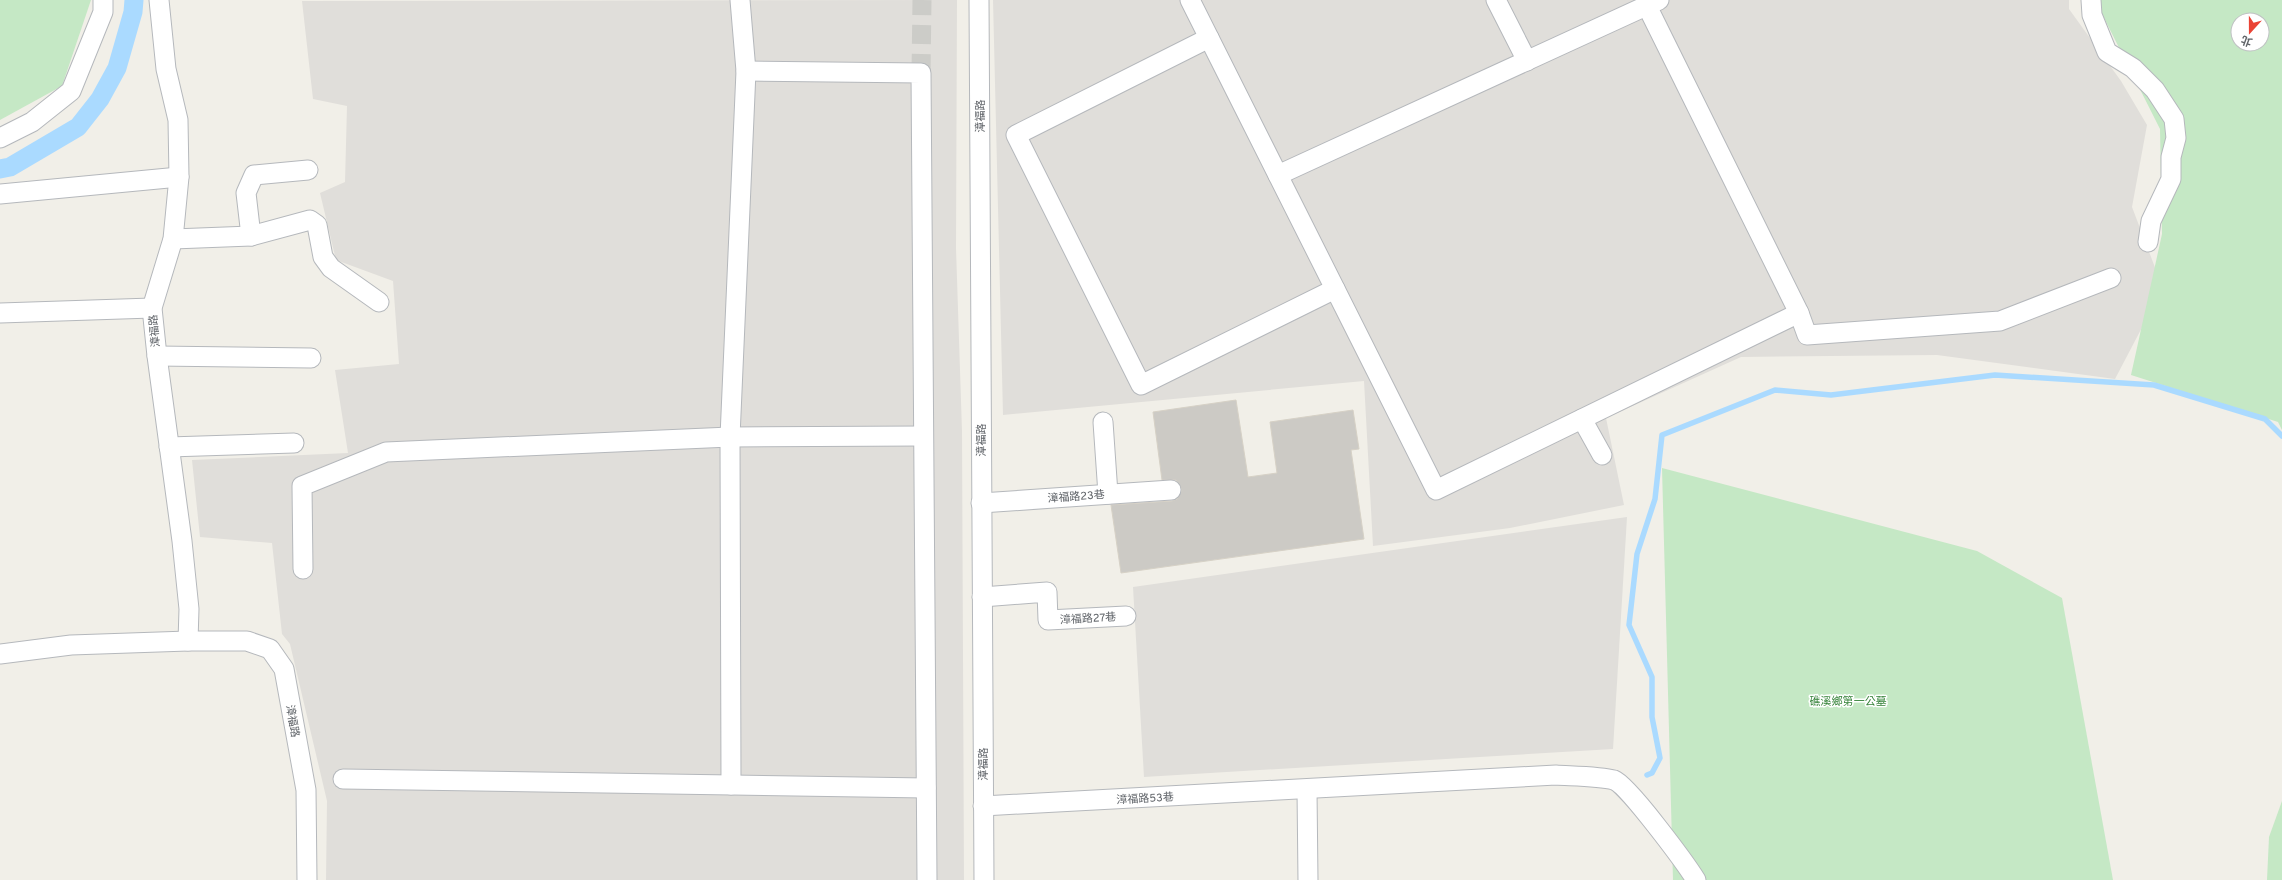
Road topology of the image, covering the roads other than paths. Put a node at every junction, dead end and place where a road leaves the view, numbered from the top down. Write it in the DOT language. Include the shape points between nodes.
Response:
graph roads {
  1 [pos="103,0"];
  2 [pos="159,0"];
  3 [pos="740,0"];
  4 [pos="979,0"];
  5 [pos="1190,0"];
  6 [pos="1496,0"];
  7 [pos="2092,0"];
  8 [pos="1653,3"];
  9 [pos="1209,38"];
  10 [pos="1526,61"];
  11 [pos="746,71"];
  12 [pos="0,138"];
  13 [pos="308,170"];
  14 [pos="1278,175"];
  15 [pos="178,176"];
  16 [pos="0,194"];
  17 [pos="251,236"];
  18 [pos="173,239"];
  19 [pos="2148,242"];
  20 [pos="2111,278"];
  21 [pos="1335,288"];
  22 [pos="379,302"];
  23 [pos="152,308"];
  24 [pos="0,313"];
  25 [pos="1799,313"];
  26 [pos="157,356"];
  27 [pos="311,358"];
  28 [pos="1582,419"];
  29 [pos="1103,422"];
  30 [pos="923,436"];
  31 [pos="730,437"];
  32 [pos="294,443"];
  33 [pos="169,447"];
  34 [pos="1602,455"];
  35 [pos="1171,490"];
  36 [pos="1108,494"];
  37 [pos="981,503"];
  38 [pos="303,569"];
  39 [pos="982,596"];
  40 [pos="1126,616"];
  41 [pos="188,641"];
  42 [pos="0,654"];
  43 [pos="343,779"];
  44 [pos="731,785"];
  45 [pos="926,788"];
  46 [pos="1308,790"];
  47 [pos="983,806"];
  48 [pos="307,880"];
  49 [pos="927,880"];
  50 [pos="984,880"];
  51 [pos="1308,880"];
  52 [pos="1696,880"];
  1 -- 12 [label="street" via="103,12 71,91 32,122"];
  2 -- 15 [label="street, 漳福路" via="166,69 178,120"];
  3 -- 11 [label="street"];
  4 -- 37 [label="street, 漳福路"];
  5 -- 9 [label="street"];
  6 -- 10 [label="street"];
  7 -- 19 [label="street" via="2092,16 2107,52 2133,68 2155,90 2174,119 2176,138 2171,157 2170,179 2151,221"];
  8 -- 10 [label="street"];
  8 -- 25 [label="street"];
  9 -- 14 [label="street"];
  9 -- 21 [label="street" via="1016,135 1141,386"];
  10 -- 14 [label="street"];
  11 -- 30 [label="street" via="921,73"];
  11 -- 31 [label="street"];
  13 -- 17 [label="street" via="254,174 246,194"];
  14 -- 21 [label="street"];
  15 -- 16 [label="street"];
  15 -- 18 [label="street, 漳福路"];
  17 -- 18 [label="street"];
  17 -- 22 [label="street" via="310,220 317,225 323,257 331,268"];
  18 -- 23 [label="street, 漳福路"];
  20 -- 25 [label="street" via="2000,321 1807,335"];
  21 -- 28 [label="street" via="1436,490"];
  23 -- 24 [label="street"];
  23 -- 26 [label="street, 漳福路"];
  25 -- 28 [label="street"];
  26 -- 27 [label="street"];
  26 -- 33 [label="street, 漳福路"];
  28 -- 34 [label="street"];
  29 -- 36 [label="street"];
  30 -- 31 [label="street"];
  30 -- 45 [label="street"];
  31 -- 38 [label="street" via="386,452 302,486"];
  31 -- 44 [label="street"];
  32 -- 33 [label="street"];
  33 -- 41 [label="street, 漳福路" via="190,609"];
  35 -- 36 [label="street, 漳福路23巷"];
  36 -- 37 [label="street, 漳福路23巷"];
  37 -- 39 [label="street, 漳福路"];
  39 -- 40 [label="street, 漳福路27巷" via="1047,592 1048,620"];
  39 -- 47 [label="street, 漳福路"];
  41 -- 42 [label="street, 漳福路" via="71,645"];
  41 -- 48 [label="street, 漳福路" via="247,641 270,649 284,669 306,790"];
  43 -- 44 [label="street"];
  44 -- 45 [label="street"];
  45 -- 49 [label="street"];
  46 -- 47 [label="street, 漳福路53巷"];
  46 -- 51 [label="street"];
  46 -- 52 [label="street, 漳福路53巷" via="1556,775 1615,780 1635,799 1688,866"];
  47 -- 50 [label="street, 漳福路"];
}
